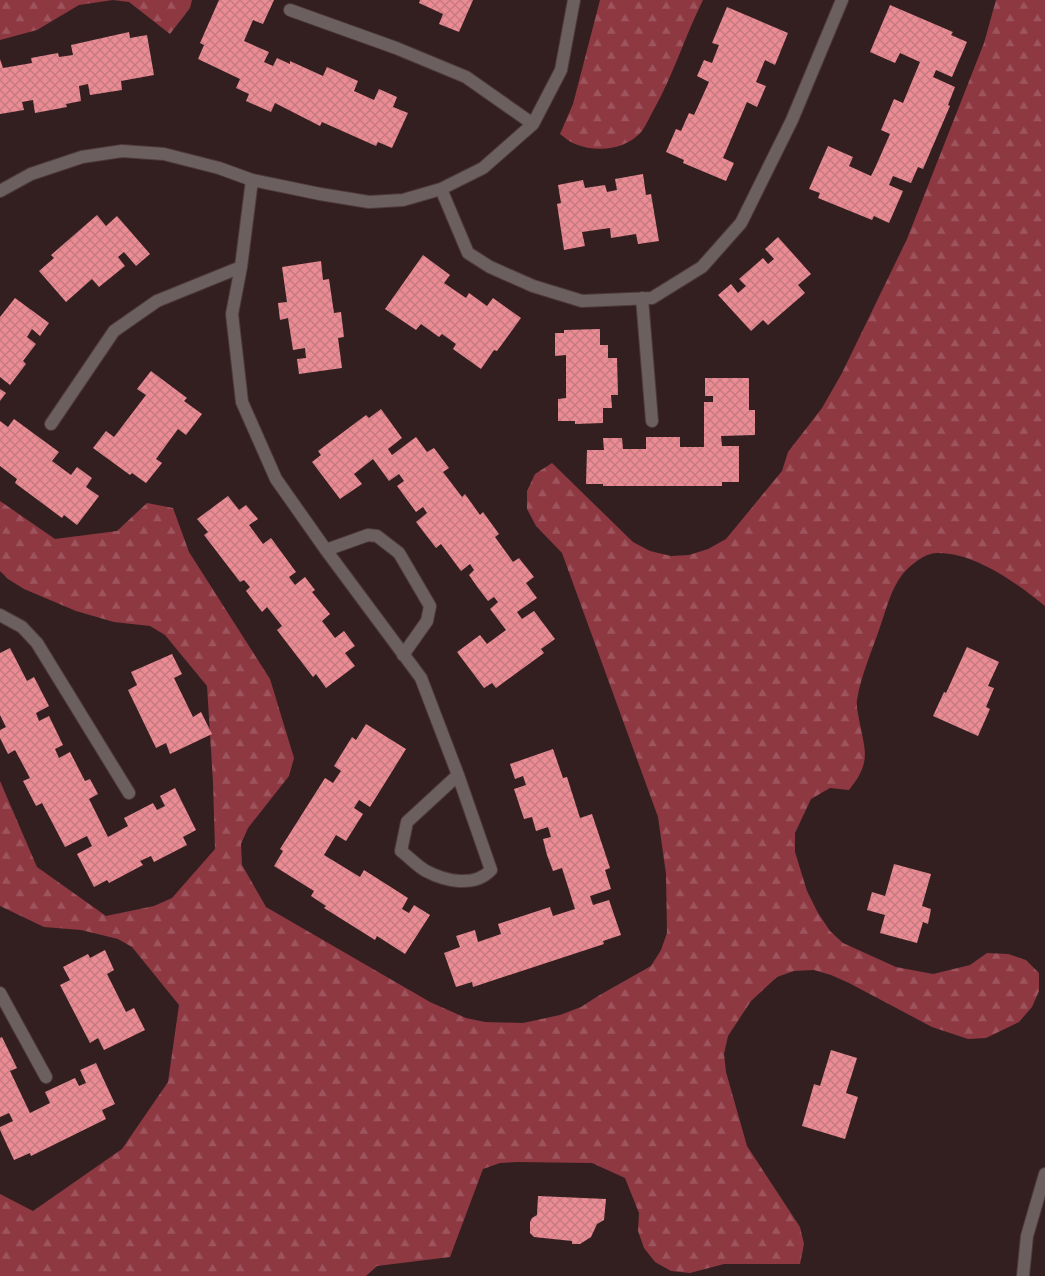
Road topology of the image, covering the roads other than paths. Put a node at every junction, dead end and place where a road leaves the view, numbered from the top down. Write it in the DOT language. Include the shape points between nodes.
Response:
graph roads {
  1 [pos="574,0"];
  2 [pos="842,0"];
  3 [pos="290,10"];
  4 [pos="534,124"];
  5 [pos="252,180"];
  6 [pos="441,189"];
  7 [pos="0,191"];
  8 [pos="241,267"];
  9 [pos="642,298"];
  10 [pos="652,421"];
  11 [pos="51,424"];
  12 [pos="326,550"];
  13 [pos="0,615"];
  14 [pos="403,655"];
  15 [pos="458,775"];
  16 [pos="129,793"];
  17 [pos="0,993"];
  18 [pos="46,1077"];
  19 [pos="1045,1174"];
  20 [pos="1023,1276"];
  1 -- 4 [label="street" via="561,70"];
  2 -- 9 [label="street" via="792,120 741,223 702,267 652,298"];
  3 -- 4 [label="street" via="466,77"];
  4 -- 6 [label="street" via="483,168"];
  5 -- 6 [label="street" via="369,202 403,200"];
  5 -- 7 [label="street" via="164,154 122,151 82,157 31,174"];
  5 -- 8 [label="street"];
  6 -- 9 [label="street" via="468,252 490,267 533,286 582,301"];
  8 -- 11 [label="street" via="157,301 114,331"];
  8 -- 12 [label="street" via="232,314 242,402 276,478"];
  9 -- 10 [label="street"];
  12 -- 14 [label="street"];
  12 -- 14 [label="street" via="368,535 377,536 399,553 430,606 427,621"];
  13 -- 16 [label="street" via="22,627 37,643"];
  14 -- 15 [label="street" via="421,678"];
  15 -- 15 [label="street" via="491,870 484,878 456,882 425,870 401,851 407,822"];
  17 -- 18 [label="street"];
  19 -- 20 [label="street" via="1027,1236"];
}
